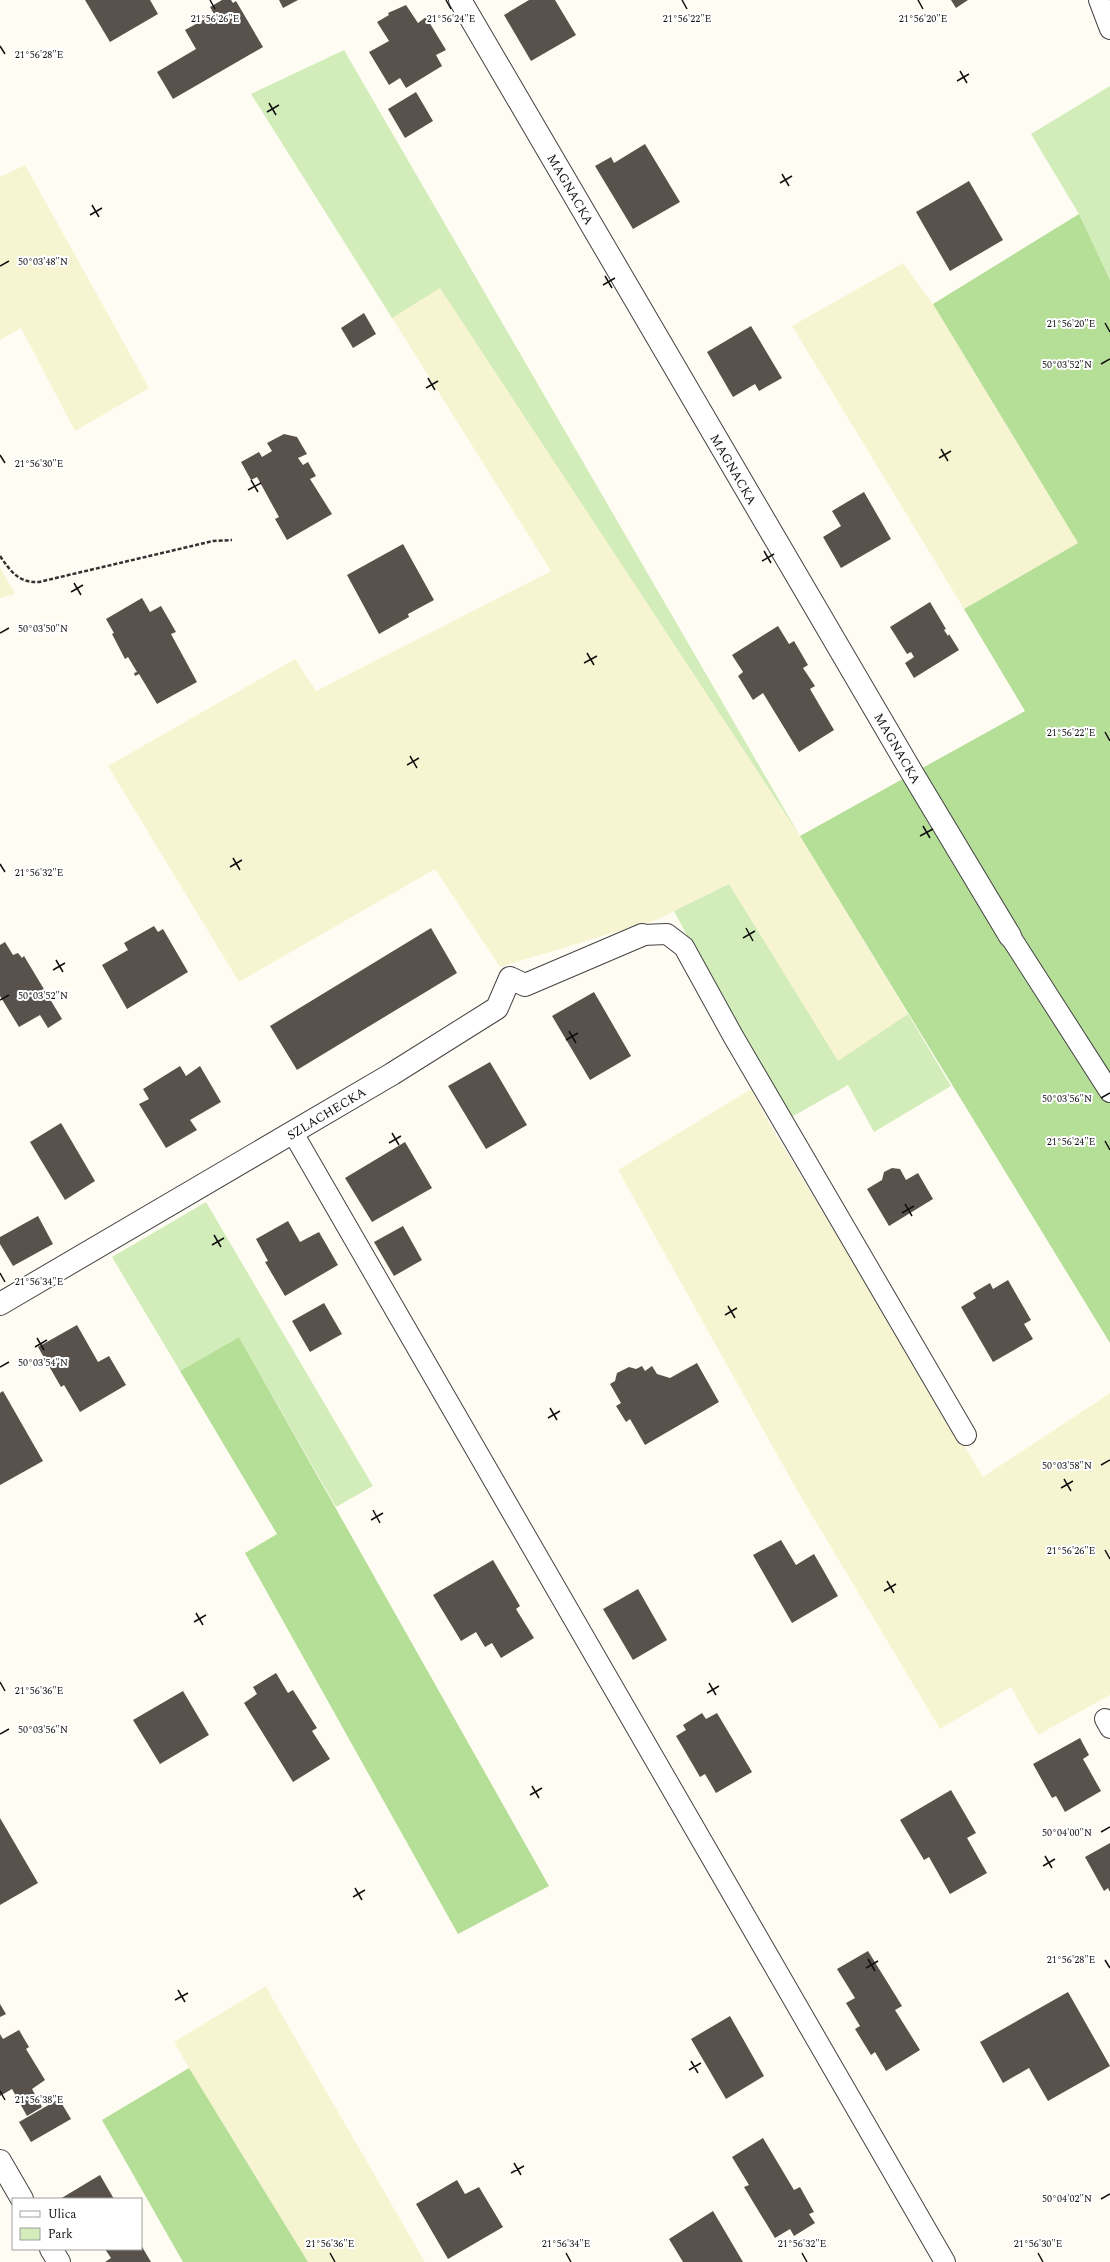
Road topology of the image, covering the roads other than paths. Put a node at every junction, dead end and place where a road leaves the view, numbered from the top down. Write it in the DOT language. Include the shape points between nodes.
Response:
graph roads {
  1 [pos="460,0"];
  2 [pos="1099,0"];
  3 [pos="1110,29"];
  4 [pos="642,935"];
  5 [pos="1010,936"];
  6 [pos="1110,1092"];
  7 [pos="293,1133"];
  8 [pos="0,1304"];
  9 [pos="966,1436"];
  10 [pos="0,2161"];
  11 [pos="21,2198"];
  12 [pos="52,2250"];
  13 [pos="59,2262"];
  14 [pos="945,2262"];
  1 -- 5 [label="street, MAGNACKA"];
  2 -- 3 [label="lane"];
  4 -- 7 [label="street, SZLACHECKA" via="526,985 510,978 497,1008"];
  4 -- 9 [label="lane" via="667,934 684,947 733,1036"];
  5 -- 6 [label="lane"];
  7 -- 8 [label="street, SZLACHECKA"];
  7 -- 14 [label="lane"];
  10 -- 11 [label="street"];
  12 -- 13 [label="street"];
}
